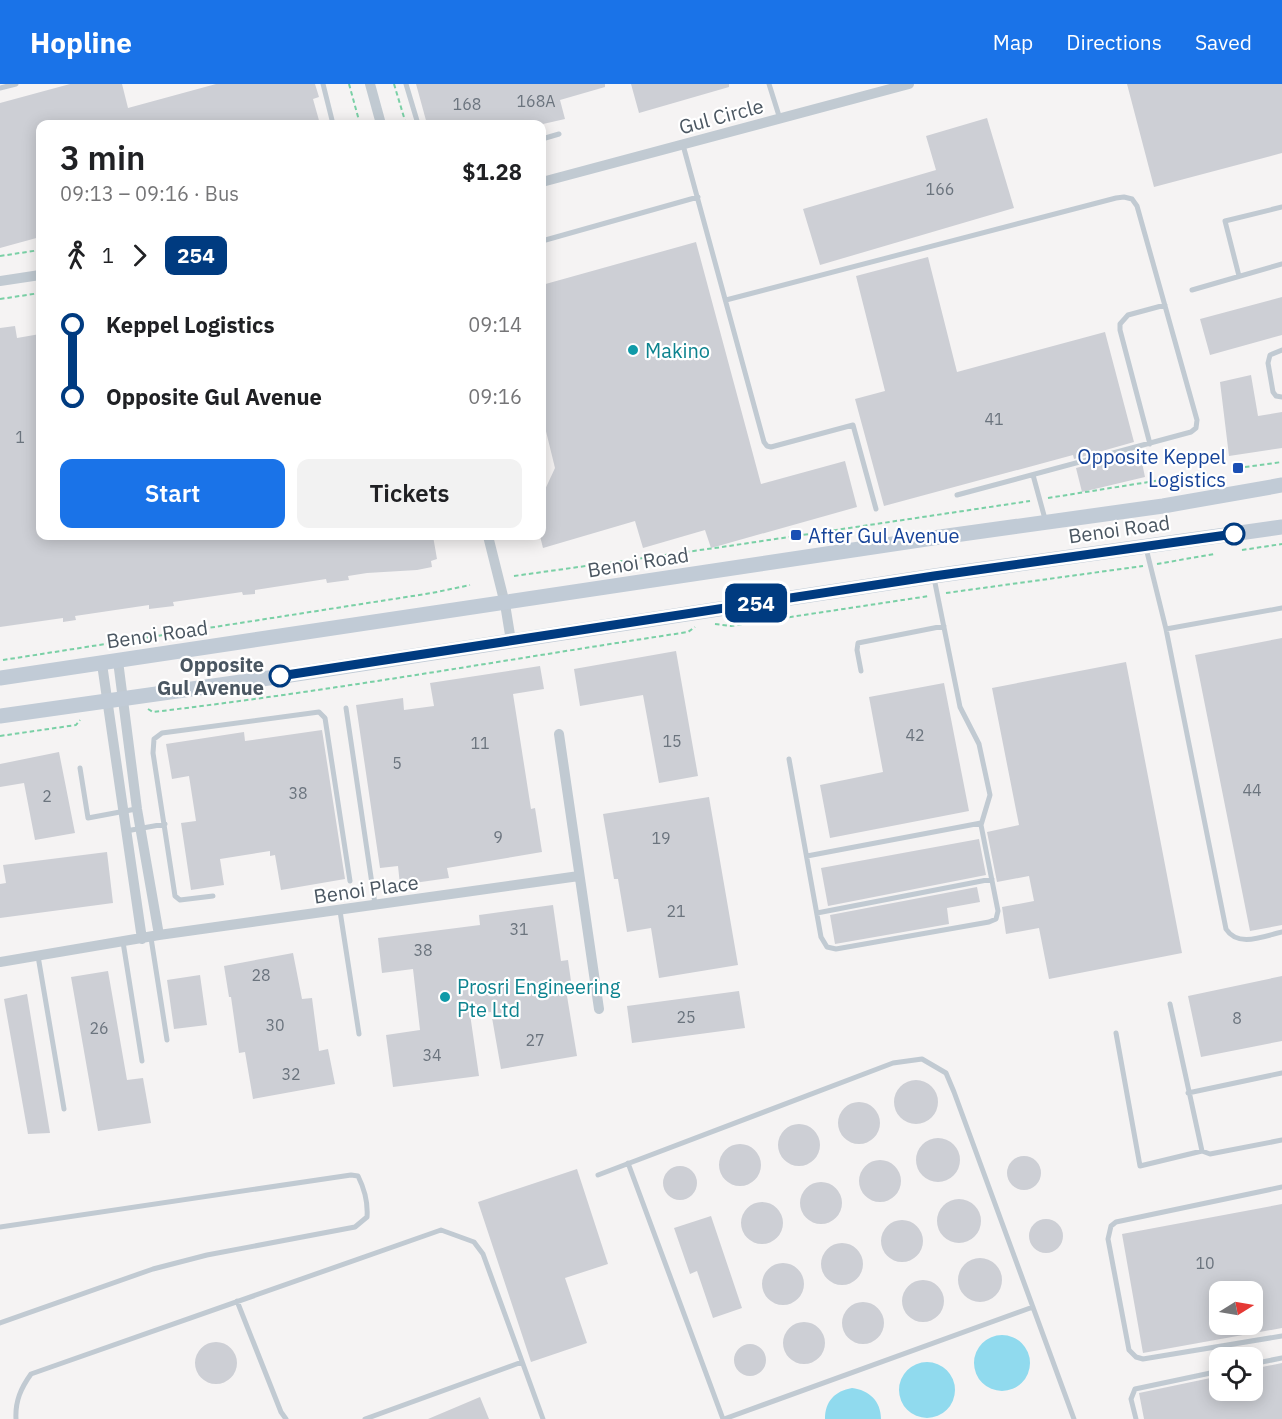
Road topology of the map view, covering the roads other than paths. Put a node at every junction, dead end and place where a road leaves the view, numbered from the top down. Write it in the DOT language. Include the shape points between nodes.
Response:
graph roads {
  1 [pos="16,84"];
  2 [pos="323,84"];
  3 [pos="370,84"];
  4 [pos="406,84"];
  5 [pos="769,84"];
  6 [pos="862,84"];
  7 [pos="909,84"];
  8 [pos="0,88"];
  9 [pos="865,95"];
  10 [pos="780,118"];
  11 [pos="332,120"];
  12 [pos="380,120"];
  13 [pos="417,120"];
  14 [pos="558,134"];
  15 [pos="546,138"];
  16 [pos="683,145"];
  17 [pos="546,181"];
  18 [pos="698,197"];
  19 [pos="1282,207"];
  20 [pos="546,240"];
  21 [pos="1282,264"];
  22 [pos="36,276"];
  23 [pos="1239,276"];
  24 [pos="0,281"];
  25 [pos="1192,290"];
  26 [pos="726,300"];
  27 [pos="1165,305"];
  28 [pos="1282,350"];
  29 [pos="1282,397"];
  30 [pos="1150,444"];
  31 [pos="1033,475"];
  32 [pos="1282,485"];
  33 [pos="957,495"];
  34 [pos="876,509"];
  35 [pos="1046,522"];
  36 [pos="1282,527"];
  37 [pos="489,540"];
  38 [pos="1146,547"];
  39 [pos="934,576"];
  40 [pos="505,604"];
  41 [pos="1282,608"];
  42 [pos="944,626"];
  43 [pos="1166,629"];
  44 [pos="511,640"];
  45 [pos="117,661"];
  46 [pos="102,664"];
  47 [pos="861,671"];
  48 [pos="0,678"];
  49 [pos="123,698"];
  50 [pos="107,701"];
  51 [pos="346,708"];
  52 [pos="0,716"];
  53 [pos="559,734"];
  54 [pos="789,759"];
  55 [pos="80,768"];
  56 [pos="137,809"];
  57 [pos="123,811"];
  58 [pos="981,823"];
  59 [pos="165,824"];
  60 [pos="140,828"];
  61 [pos="126,831"];
  62 [pos="807,856"];
  63 [pos="579,876"];
  64 [pos="992,879"];
  65 [pos="350,881"];
  66 [pos="213,896"];
  67 [pos="375,906"];
  68 [pos="340,911"];
  69 [pos="817,913"];
  70 [pos="1282,932"];
  71 [pos="150,937"];
  72 [pos="123,942"];
  73 [pos="39,956"];
  74 [pos="0,962"];
  75 [pos="1170,1004"];
  76 [pos="599,1009"];
  77 [pos="359,1034"];
  78 [pos="1116,1034"];
  79 [pos="167,1040"];
  80 [pos="142,1060"];
  81 [pos="1282,1073"];
  82 [pos="1188,1093"];
  83 [pos="64,1109"];
  84 [pos="1282,1140"];
  85 [pos="1202,1151"];
  86 [pos="628,1163"];
  87 [pos="598,1174"];
  88 [pos="1282,1187"];
  89 [pos="0,1227"];
  90 [pos="237,1301"];
  91 [pos="1033,1307"];
  92 [pos="0,1323"];
  93 [pos="1282,1336"];
  94 [pos="1282,1358"];
  95 [pos="522,1362"];
  96 [pos="1263,1362"];
  97 [pos="1209,1373"];
  98 [pos="16,1419"];
  99 [pos="286,1419"];
  100 [pos="365,1419"];
  101 [pos="543,1419"];
  102 [pos="723,1419"];
  103 [pos="1074,1419"];
  104 [pos="1136,1419"];
  1 -- 8 [label="lane"];
  2 -- 11 [label="lane"];
  3 -- 12 [label="street"];
  4 -- 13 [label="lane"];
  5 -- 10 [label="lane"];
  6 -- 9 [label="street"];
  7 -- 9 [label="street, Gul Circle"];
  9 -- 10 [label="street, Gul Circle"];
  10 -- 16 [label="street, Gul Circle"];
  14 -- 15 [label="lane"];
  16 -- 17 [label="street, Gul Circle"];
  16 -- 18 [label="lane"];
  18 -- 20 [label="lane"];
  18 -- 26 [label="lane"];
  19 -- 23 [label="lane" via="1225,221"];
  21 -- 23 [label="lane"];
  22 -- 24 [label="street"];
  23 -- 25 [label="lane"];
  26 -- 27 [label="lane" via="1124,197 1137,206"];
  26 -- 34 [label="lane" via="764,442 776,446 853,425"];
  27 -- 30 [label="lane" via="1128,315 1120,324"];
  27 -- 30 [label="lane" via="1197,424 1194,431"];
  28 -- 29 [label="lane" via="1270,355 1268,363 1273,392"];
  30 -- 31 [label="lane"];
  31 -- 33 [label="lane"];
  31 -- 35 [label="lane"];
  32 -- 35 [label="main road, Benoi Road"];
  35 -- 40 [label="main road, Benoi Road"];
  36 -- 38 [label="main road, Benoi Road"];
  37 -- 40 [label="street"];
  38 -- 39 [label="main road, Benoi Road"];
  38 -- 43 [label="lane"];
  39 -- 42 [label="lane"];
  39 -- 44 [label="main road, Benoi Road"];
  40 -- 44 [label="street"];
  40 -- 45 [label="main road, Benoi Road"];
  41 -- 43 [label="lane"];
  42 -- 47 [label="lane" via="858,643"];
  42 -- 58 [label="lane" via="960,707 979,744 990,795"];
  43 -- 70 [label="lane" via="1226,930 1230,936 1245,940"];
  44 -- 49 [label="main road, Benoi Road"];
  45 -- 46 [label="main road, Benoi Road"];
  45 -- 49 [label="street"];
  46 -- 48 [label="main road, Benoi Road"];
  46 -- 50 [label="street"];
  49 -- 50 [label="main road, Benoi Road"];
  49 -- 56 [label="street"];
  50 -- 52 [label="main road, Benoi Road"];
  50 -- 57 [label="street"];
  51 -- 67 [label="lane"];
  53 -- 63 [label="street"];
  54 -- 62 [label="lane"];
  55 -- 57 [label="lane" via="88,818"];
  56 -- 57 [label="lane"];
  56 -- 60 [label="street"];
  57 -- 61 [label="street"];
  58 -- 62 [label="lane"];
  58 -- 64 [label="lane"];
  59 -- 60 [label="lane"];
  59 -- 65 [label="lane" via="154,739 162,734 319,712 325,718"];
  59 -- 66 [label="lane" via="175,896 180,900"];
  60 -- 61 [label="lane"];
  60 -- 71 [label="street"];
  61 -- 71 [label="street"];
  62 -- 69 [label="lane"];
  63 -- 67 [label="street, Benoi Place"];
  63 -- 76 [label="street"];
  64 -- 69 [label="lane"];
  64 -- 69 [label="lane" via="998,914 989,922 836,949 824,943"];
  67 -- 68 [label="street, Benoi Place"];
  68 -- 71 [label="street, Benoi Place"];
  68 -- 77 [label="lane"];
  71 -- 72 [label="street, Benoi Place"];
  71 -- 79 [label="lane"];
  72 -- 73 [label="street, Benoi Place"];
  72 -- 80 [label="lane"];
  73 -- 74 [label="street, Benoi Place"];
  73 -- 83 [label="lane"];
  75 -- 82 [label="lane"];
  78 -- 85 [label="lane" via="1140,1166"];
  81 -- 82 [label="lane"];
  82 -- 85 [label="lane"];
  84 -- 85 [label="lane" via="1210,1154"];
  86 -- 87 [label="lane"];
  86 -- 91 [label="lane" via="893,1063 922,1059 945,1073 954,1092"];
  86 -- 102 [label="lane"];
  88 -- 93 [label="lane" via="1116,1222 1108,1239 1130,1350 1136,1357"];
  89 -- 92 [label="lane" via="351,1175 358,1176 362,1184 368,1210 367,1217 355,1227 164,1266"];
  90 -- 95 [label="lane" via="441,1230 474,1242 483,1254"];
  90 -- 98 [label="lane" via="31,1374 20,1390"];
  90 -- 99 [label="lane"];
  91 -- 102 [label="lane"];
  91 -- 103 [label="lane"];
  94 -- 96 [label="lane"];
  95 -- 100 [label="lane"];
  95 -- 101 [label="lane"];
  97 -- 104 [label="lane" via="1135,1389 1131,1399"];
}
